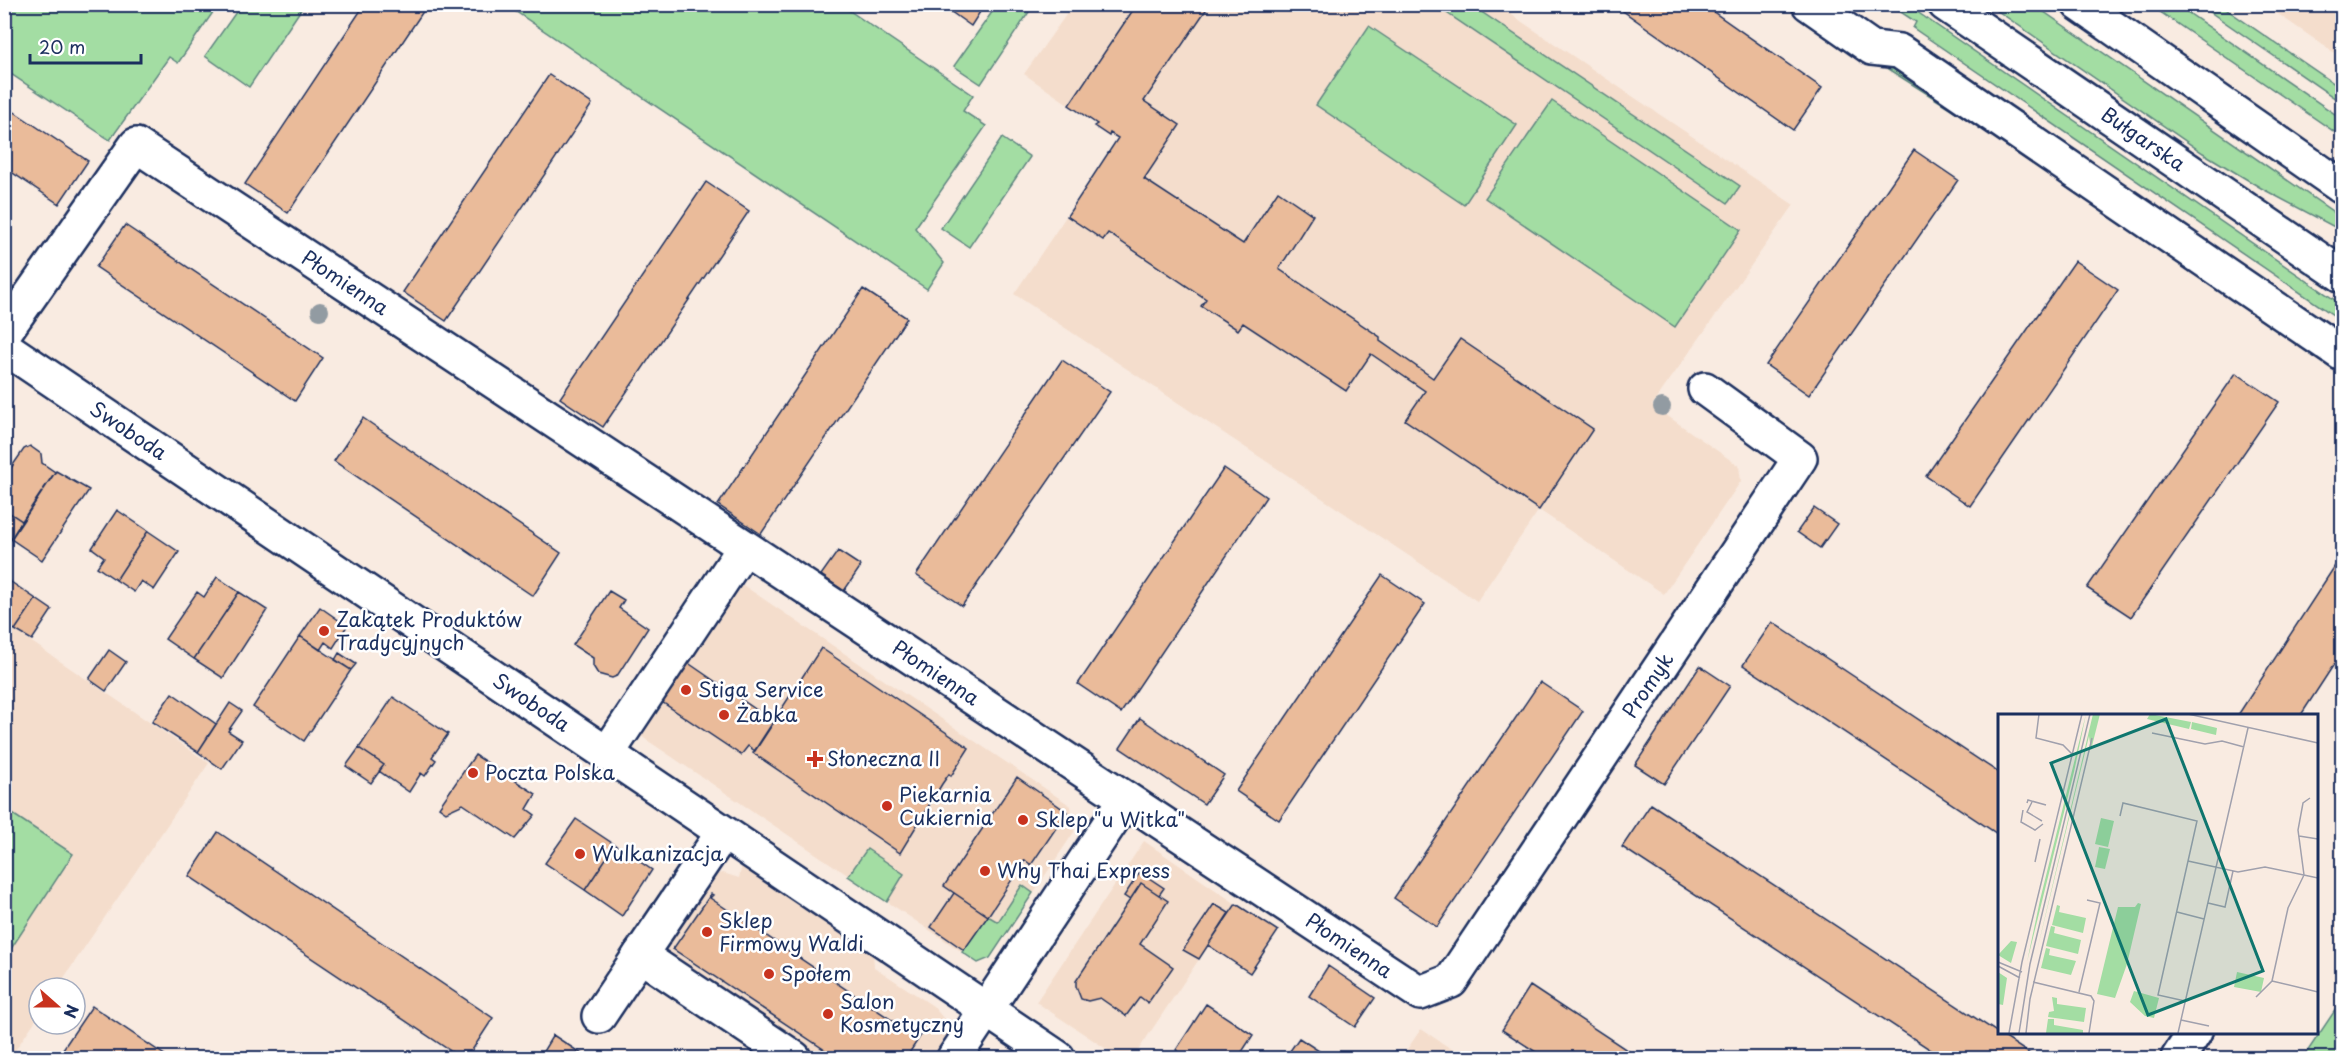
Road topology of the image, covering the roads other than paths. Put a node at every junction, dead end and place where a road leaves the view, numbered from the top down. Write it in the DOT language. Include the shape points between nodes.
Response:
graph roads {
  1 [pos="1809,4"];
  2 [pos="1945,4"];
  3 [pos="2079,4"];
  4 [pos="2343,187"];
  5 [pos="2343,275"];
  6 [pos="4,333"];
  7 [pos="4,347"];
  8 [pos="2343,354"];
  9 [pos="1705,389"];
  10 [pos="744,548"];
  11 [pos="607,754"];
  12 [pos="1126,799"];
  13 [pos="722,834"];
  14 [pos="640,955"];
  15 [pos="1420,993"];
  16 [pos="986,1010"];
  17 [pos="599,1016"];
  18 [pos="2194,1033"];
  19 [pos="794,1059"];
  20 [pos="954,1059"];
  21 [pos="1058,1059"];
  22 [pos="2178,1059"];
  1 -- 8 [label="street" via="1872,48 1899,51"];
  2 -- 5 [label="street, Bułgarska"];
  3 -- 4 [label="street"];
  6 -- 10 [label="street, Płomienna" via="136,145"];
  7 -- 11 [label="street, Swoboda"];
  9 -- 15 [label="street, Promyk" via="1800,458 1451,981"];
  10 -- 11 [label="street"];
  10 -- 12 [label="street, Płomienna"];
  11 -- 13 [label="street, Swoboda"];
  12 -- 15 [label="street, Płomienna"];
  12 -- 16 [label="street"];
  13 -- 14 [label="street"];
  13 -- 16 [label="street, Swoboda"];
  14 -- 17 [label="street"];
  14 -- 19 [label="street"];
  16 -- 20 [label="street"];
  16 -- 21 [label="street, Swoboda"];
  18 -- 22 [label="street"];
}
